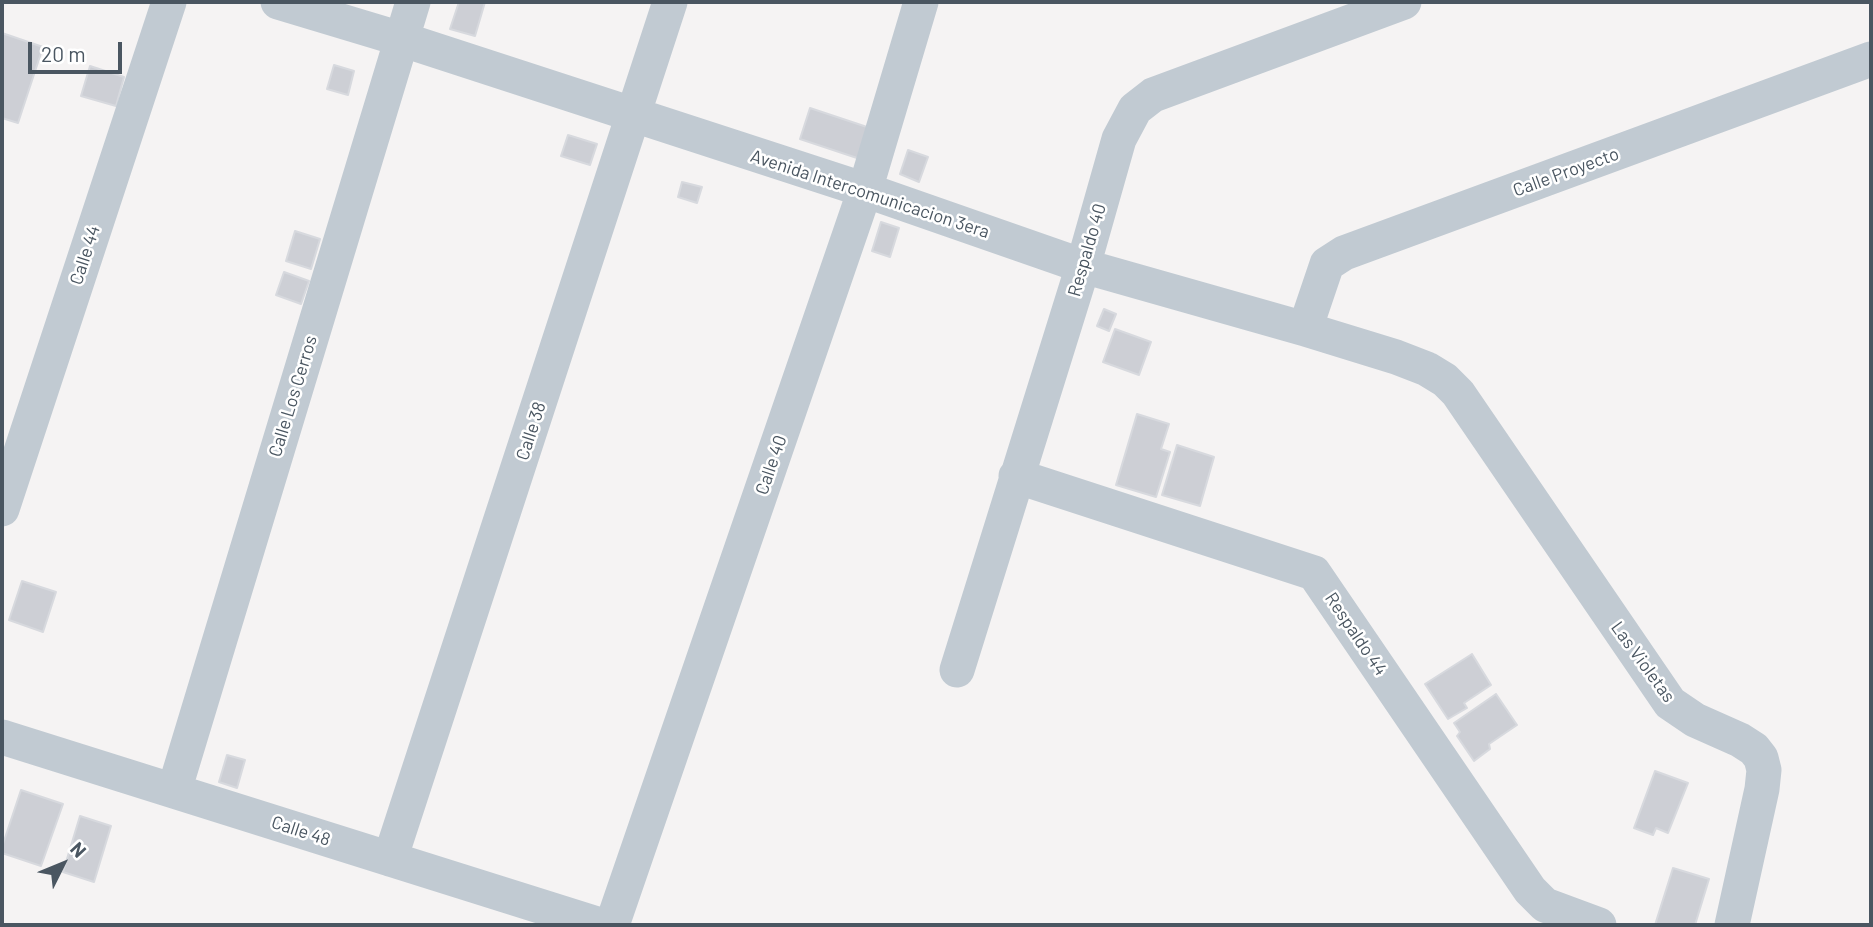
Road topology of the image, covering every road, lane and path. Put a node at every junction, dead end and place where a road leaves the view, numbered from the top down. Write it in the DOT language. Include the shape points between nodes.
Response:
graph roads {
  1 [pos="169,2"];
  2 [pos="278,2"];
  3 [pos="413,2"];
  4 [pos="670,2"];
  5 [pos="921,2"];
  6 [pos="1404,2"];
  7 [pos="401,39"];
  8 [pos="1871,59"];
  9 [pos="634,117"];
  10 [pos="865,190"];
  11 [pos="1083,266"];
  12 [pos="1305,330"];
  13 [pos="1458,393"];
  14 [pos="1016,476"];
  15 [pos="2,509"];
  16 [pos="957,670"];
  17 [pos="2,737"];
  18 [pos="174,791"];
  19 [pos="390,859"];
  20 [pos="600,925"];
  21 [pos="612,925"];
  22 [pos="1599,925"];
  23 [pos="1732,925"];
  1 -- 15 [label="street, Calle 44"];
  2 -- 7 [label="street, Avenida Intercomunicacion 3era"];
  3 -- 7 [label="street, Calle Los Cerros"];
  4 -- 9 [label="street, Calle 38"];
  5 -- 10 [label="street, Calle 40"];
  6 -- 11 [label="street, Respaldo 40" via="1153,94 1135,108 1119,139"];
  7 -- 9 [label="street, Avenida Intercomunicacion 3era"];
  7 -- 18 [label="street, Calle Los Cerros"];
  8 -- 12 [label="street, Calle Proyecto" via="1344,253 1327,264"];
  9 -- 10 [label="street, Avenida Intercomunicacion 3era"];
  9 -- 19 [label="street, Calle 38"];
  10 -- 11 [label="street, Avenida Intercomunicacion 3era"];
  10 -- 21 [label="street, Calle 40"];
  11 -- 12 [label="street, Avenida Intercomunicacion 3era"];
  11 -- 14 [label="street, Respaldo 40"];
  12 -- 13 [label="street, Avenida Intercomunicacion 3era" via="1427,369"];
  13 -- 23 [label="street, Las Violetas" via="1670,703 1740,740 1762,758 1762,789"];
  14 -- 16 [label="street, Respaldo 40"];
  14 -- 22 [label="street, Respaldo 44" via="1314,573 1530,890 1545,905"];
  17 -- 18 [label="street, Calle 48"];
  18 -- 19 [label="street, Calle 48"];
  19 -- 20 [label="street, Calle 48"];
}
